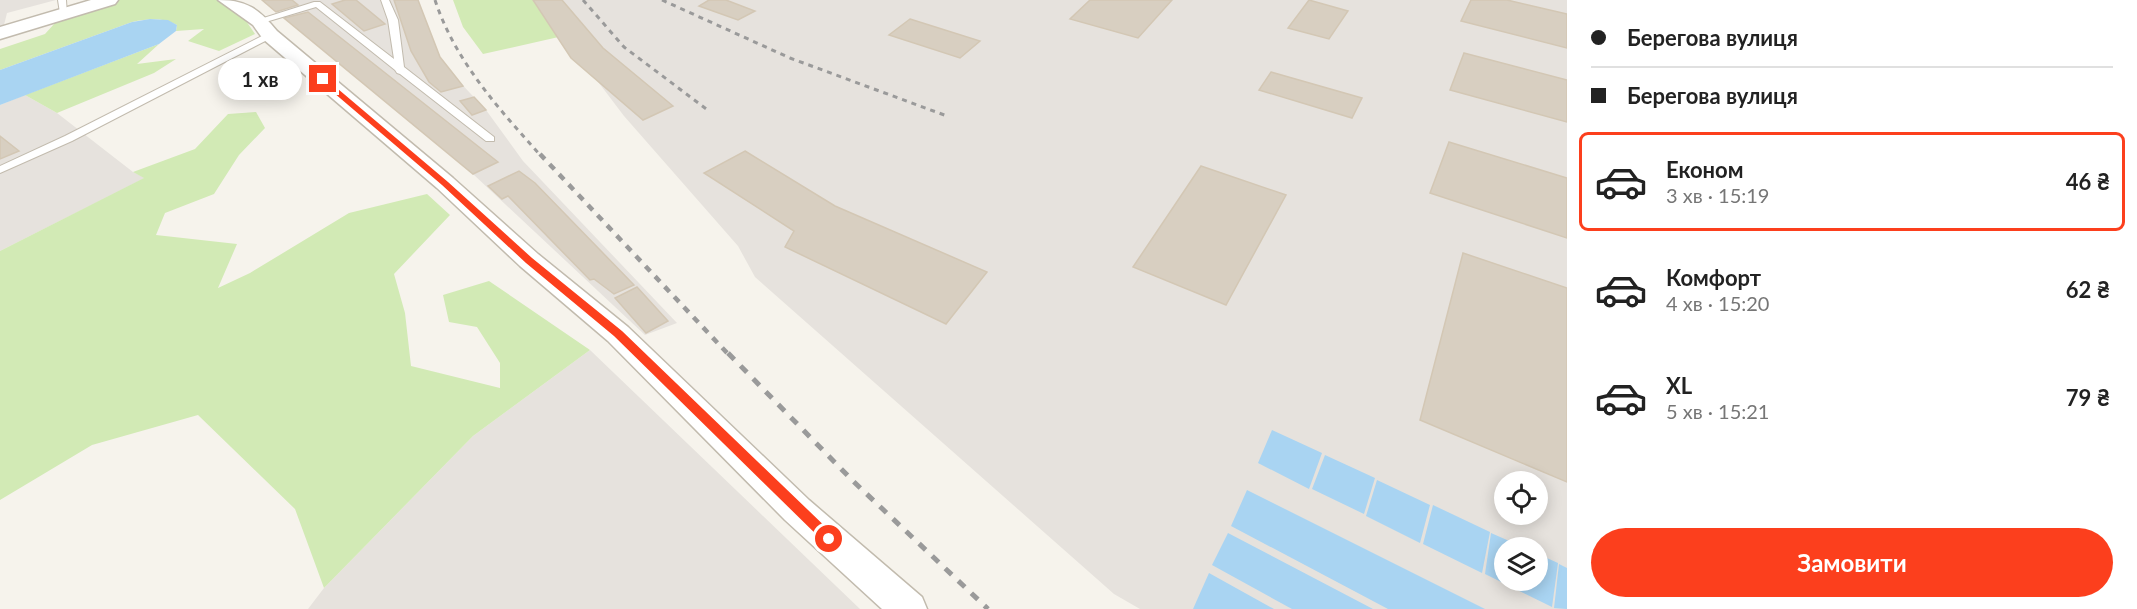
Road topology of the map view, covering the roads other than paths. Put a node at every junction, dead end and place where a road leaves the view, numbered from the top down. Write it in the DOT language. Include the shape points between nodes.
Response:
graph roads {
  1 [pos="109,0"];
  2 [pos="227,0"];
  3 [pos="330,0"];
  4 [pos="385,0"];
  5 [pos="315,2"];
  6 [pos="63,6"];
  7 [pos="265,28"];
  8 [pos="0,33"];
  9 [pos="400,70"];
  10 [pos="490,139"];
  11 [pos="0,170"];
  12 [pos="896,605"];
  1 -- 6 [label="street"];
  2 -- 7 [label="street"];
  3 -- 5 [label="lane"];
  4 -- 9 [label="lane" via="393,20"];
  5 -- 7 [label="lane"];
  5 -- 9 [label="lane"];
  6 -- 8 [label="street"];
  7 -- 11 [label="lane" via="50,150"];
  7 -- 12 [label="street" via="618,334"];
  9 -- 10 [label="lane"];
}
